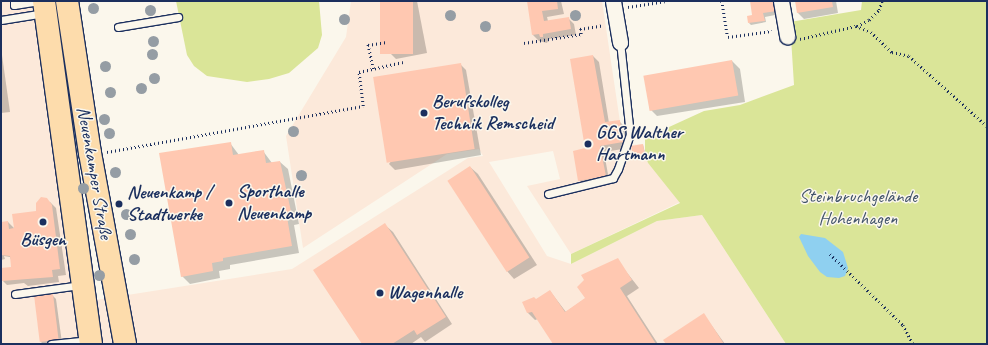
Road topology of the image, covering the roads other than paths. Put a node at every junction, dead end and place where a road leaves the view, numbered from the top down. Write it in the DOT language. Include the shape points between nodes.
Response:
graph roads {
  1 [pos="14,1"];
  2 [pos="67,1"];
  3 [pos="781,1"];
  4 [pos="42,5"];
  5 [pos="614,5"];
  6 [pos="178,17"];
  7 [pos="1,20"];
  8 [pos="118,27"];
  9 [pos="787,33"];
  10 [pos="620,42"];
  11 [pos="548,194"];
  12 [pos="83,284"];
  13 [pos="15,294"];
  14 [pos="91,342"];
  15 [pos="52,344"];
  16 [pos="125,344"];
  1 -- 4 [label="lane" via="14,5"];
  2 -- 16 [label="main road, Neuenkamper Straße" via="90,154"];
  3 -- 9 [label="street"];
  4 -- 7 [label="lane"];
  4 -- 12 [label="main road, Neuenkamper Straße"];
  5 -- 10 [label="street"];
  6 -- 8 [label="lane"];
  10 -- 11 [label="lane" via="630,135 618,169 613,178"];
  12 -- 13 [label="lane"];
  12 -- 14 [label="main road, Neuenkamper Straße"];
  14 -- 15 [label="lane"];
}
